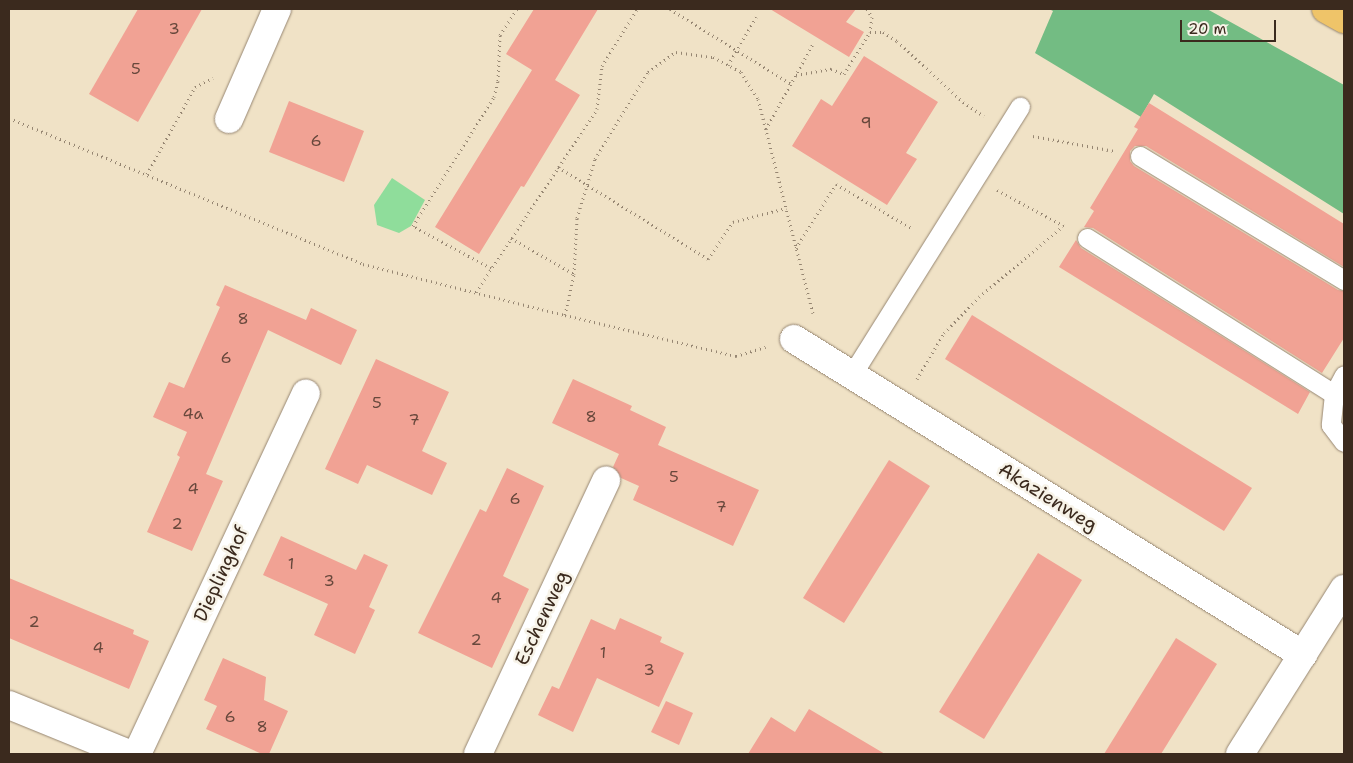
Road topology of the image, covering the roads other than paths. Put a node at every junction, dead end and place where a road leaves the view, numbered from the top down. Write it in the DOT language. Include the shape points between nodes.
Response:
graph roads {
  1 [pos="277,9"];
  2 [pos="1326,9"];
  3 [pos="1344,19"];
  4 [pos="1020,107"];
  5 [pos="229,119"];
  6 [pos="1140,156"];
  7 [pos="1087,238"];
  8 [pos="1344,280"];
  9 [pos="794,338"];
  10 [pos="1344,375"];
  11 [pos="852,376"];
  12 [pos="306,394"];
  13 [pos="1334,394"];
  14 [pos="1344,442"];
  15 [pos="606,481"];
  16 [pos="1344,589"];
  17 [pos="1303,655"];
  18 [pos="9,705"];
  19 [pos="129,754"];
  20 [pos="137,754"];
  21 [pos="478,754"];
  22 [pos="1240,754"];
  1 -- 5 [label="street"];
  2 -- 3 [label="highway"];
  4 -- 11 [label="lane"];
  6 -- 8 [label="lane"];
  7 -- 13 [label="lane"];
  9 -- 11 [label="street, Akazienweg"];
  10 -- 13 [label="lane"];
  11 -- 17 [label="street, Akazienweg"];
  12 -- 20 [label="street, Dieplinghof"];
  13 -- 14 [label="lane" via="1331,425"];
  15 -- 21 [label="street, Eschenweg"];
  16 -- 17 [label="street"];
  17 -- 22 [label="street"];
  18 -- 19 [label="street"];
}
